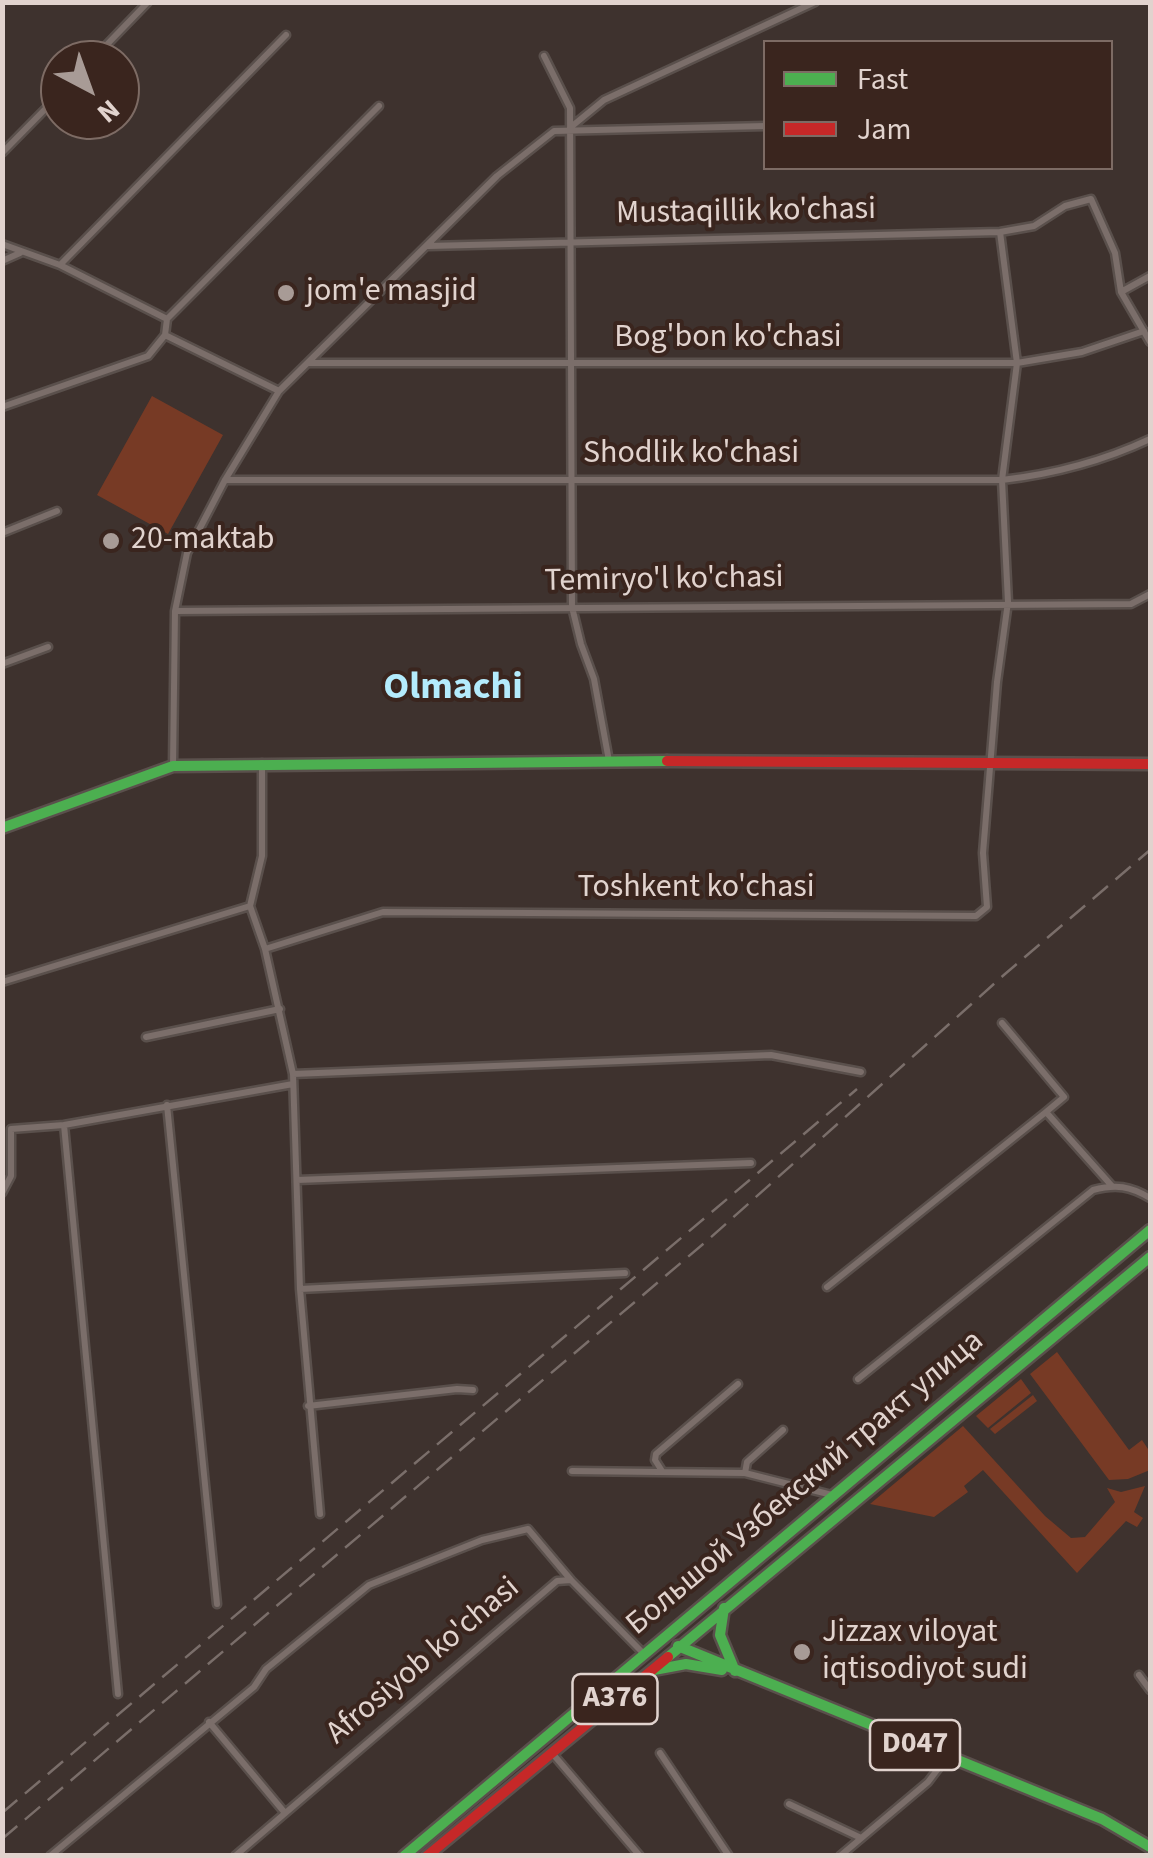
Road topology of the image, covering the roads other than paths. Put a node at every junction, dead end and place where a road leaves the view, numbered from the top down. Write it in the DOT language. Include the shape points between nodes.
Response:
graph roads {
  1 [pos="148,2"];
  2 [pos="815,2"];
  3 [pos="286,35"];
  4 [pos="111,40"];
  5 [pos="544,56"];
  6 [pos="379,106"];
  7 [pos="40,114"];
  8 [pos="763,126"];
  9 [pos="570,128"];
  10 [pos="2,153"];
  11 [pos="1000,232"];
  12 [pos="569,242"];
  13 [pos="2,244"];
  14 [pos="426,246"];
  15 [pos="22,252"];
  16 [pos="2,261"];
  17 [pos="60,265"];
  18 [pos="1150,276"];
  19 [pos="1122,292"];
  20 [pos="167,318"];
  21 [pos="1144,331"];
  22 [pos="165,335"];
  23 [pos="1150,342"];
  24 [pos="307,363"];
  25 [pos="1017,363"];
  26 [pos="569,365"];
  27 [pos="279,391"];
  28 [pos="2,407"];
  29 [pos="1150,439"];
  30 [pos="225,480"];
  31 [pos="570,480"];
  32 [pos="1002,480"];
  33 [pos="57,511"];
  34 [pos="2,532"];
  35 [pos="1150,594"];
  36 [pos="1008,602"];
  37 [pos="572,606"];
  38 [pos="175,611"];
  39 [pos="48,648"];
  40 [pos="2,664"];
  41 [pos="609,760"];
  42 [pos="262,762"];
  43 [pos="1150,764"];
  44 [pos="173,766"];
  45 [pos="989,766"];
  46 [pos="2,828"];
  47 [pos="250,906"];
  48 [pos="265,949"];
  49 [pos="2,982"];
  50 [pos="280,1008"];
  51 [pos="1002,1023"];
  52 [pos="146,1038"];
  53 [pos="861,1072"];
  54 [pos="293,1074"];
  55 [pos="293,1084"];
  56 [pos="167,1106"];
  57 [pos="1046,1112"];
  58 [pos="64,1125"];
  59 [pos="751,1163"];
  60 [pos="297,1180"];
  61 [pos="1111,1186"];
  62 [pos="2,1193"];
  63 [pos="1150,1198"];
  64 [pos="1150,1230"];
  65 [pos="1150,1258"];
  66 [pos="625,1274"];
  67 [pos="827,1287"];
  68 [pos="300,1289"];
  69 [pos="858,1379"];
  70 [pos="738,1384"];
  71 [pos="473,1390"];
  72 [pos="308,1406"];
  73 [pos="783,1430"];
  74 [pos="572,1470"];
  75 [pos="662,1470"];
  76 [pos="745,1473"];
  77 [pos="833,1496"];
  78 [pos="320,1514"];
  79 [pos="571,1580"];
  80 [pos="217,1604"];
  81 [pos="724,1608"];
  82 [pos="678,1646"];
  83 [pos="643,1653"];
  84 [pos="647,1672"];
  85 [pos="739,1673"];
  86 [pos="1138,1675"];
  87 [pos="1150,1690"];
  88 [pos="118,1694"];
  89 [pos="209,1722"];
  90 [pos="551,1752"];
  91 [pos="660,1754"];
  92 [pos="947,1758"];
  93 [pos="789,1804"];
  94 [pos="284,1813"];
  95 [pos="860,1838"];
  96 [pos="1150,1847"];
  97 [pos="638,1855"];
  98 [pos="50,1856"];
  99 [pos="235,1856"];
  100 [pos="404,1856"];
  101 [pos="427,1856"];
  102 [pos="728,1856"];
  103 [pos="840,1856"];
  1 -- 4 [label="street"];
  2 -- 9 [label="street" via="604,100"];
  3 -- 17 [label="street"];
  5 -- 9 [label="street" via="570,108"];
  6 -- 20 [label="street"];
  7 -- 10 [label="street"];
  8 -- 9 [label="street"];
  9 -- 12 [label="street"];
  9 -- 14 [label="street" via="554,131 497,176"];
  11 -- 12 [label="street, Mustaqillik ko'chasi"];
  11 -- 19 [label="street, Mustaqillik ko'chasi" via="1034,226 1092,199"];
  11 -- 25 [label="street, Toshkent ko'chasi"];
  12 -- 14 [label="street, Mustaqillik ko'chasi"];
  12 -- 26 [label="street"];
  13 -- 15 [label="street"];
  14 -- 24 [label="street"];
  15 -- 16 [label="street"];
  15 -- 17 [label="street"];
  17 -- 20 [label="street"];
  18 -- 19 [label="street"];
  19 -- 21 [label="street"];
  20 -- 22 [label="street"];
  21 -- 23 [label="street"];
  21 -- 25 [label="street, Bog'bon ko'chasi" via="1082,352"];
  22 -- 27 [label="street"];
  22 -- 28 [label="street" via="148,356"];
  24 -- 26 [label="street, Bog'bon ko'chasi"];
  24 -- 27 [label="street"];
  25 -- 26 [label="street, Bog'bon ko'chasi"];
  25 -- 32 [label="street, Toshkent ko'chasi"];
  26 -- 31 [label="street"];
  27 -- 30 [label="street"];
  29 -- 32 [label="street, Shodlik ko'chasi" via="1045,475"];
  30 -- 31 [label="street, Shodlik ko'chasi"];
  30 -- 38 [label="street" via="187,552"];
  31 -- 32 [label="street, Shodlik ko'chasi"];
  31 -- 37 [label="street"];
  32 -- 36 [label="street, Toshkent ko'chasi"];
  33 -- 34 [label="street"];
  35 -- 36 [label="street, Temiryo'l ko'chasi" via="1131,604"];
  36 -- 37 [label="street, Temiryo'l ko'chasi"];
  36 -- 45 [label="street, Toshkent ko'chasi"];
  37 -- 38 [label="street, Temiryo'l ko'chasi"];
  37 -- 41 [label="street"];
  38 -- 44 [label="street"];
  39 -- 40 [label="street"];
  41 -- 42 [label="main road"];
  41 -- 45 [label="main road"];
  42 -- 44 [label="main road"];
  42 -- 47 [label="street" via="262,856"];
  43 -- 45 [label="main road"];
  44 -- 46 [label="main road"];
  45 -- 48 [label="street, Toshkent ko'chasi" via="987,907 976,916 384,912"];
  47 -- 48 [label="street"];
  47 -- 49 [label="street"];
  48 -- 50 [label="street"];
  50 -- 52 [label="street"];
  50 -- 54 [label="street"];
  51 -- 57 [label="street" via="1064,1097"];
  53 -- 54 [label="street" via="771,1055"];
  54 -- 55 [label="street"];
  55 -- 56 [label="street"];
  55 -- 60 [label="street"];
  56 -- 58 [label="street"];
  56 -- 80 [label="street"];
  57 -- 61 [label="street"];
  57 -- 67 [label="street"];
  58 -- 62 [label="street" via="11,1129 11,1176"];
  58 -- 88 [label="street"];
  59 -- 60 [label="street"];
  60 -- 68 [label="street"];
  61 -- 63 [label="street"];
  61 -- 69 [label="street" via="1093,1190"];
  64 -- 77 [label="main road, Большой Узбекский тракт улица"];
  65 -- 81 [label="main road, Большой Узбекский тракт улица / A376"];
  66 -- 68 [label="street"];
  68 -- 72 [label="street"];
  70 -- 75 [label="street" via="656,1454"];
  71 -- 72 [label="street"];
  72 -- 78 [label="street"];
  73 -- 76 [label="street" via="747,1462"];
  74 -- 75 [label="street"];
  75 -- 76 [label="street"];
  76 -- 77 [label="street"];
  77 -- 83 [label="main road, Большой Узбекский тракт улица"];
  79 -- 83 [label="street, Afrosiyob ko'chasi"];
  79 -- 89 [label="street" via="528,1529 482,1540 369,1585"];
  79 -- 94 [label="street, Afrosiyob ko'chasi" via="557,1582"];
  81 -- 82 [label="main road, Большой Узбекский тракт улица / A376"];
  81 -- 85 [label="main road" via="720,1635"];
  82 -- 84 [label="main road, Большой Узбекский тракт улица / A376"];
  82 -- 85 [label="main road, D047"];
  83 -- 100 [label="main road, Большой Узбекский тракт улица"];
  84 -- 85 [label="main road, D047" via="686,1664"];
  84 -- 90 [label="main road, Большой Узбекский тракт улица / A376"];
  85 -- 92 [label="main road, D047"];
  86 -- 87 [label="street"];
  89 -- 94 [label="street"];
  89 -- 98 [label="street"];
  90 -- 97 [label="street"];
  90 -- 101 [label="main road, Большой Узбекский тракт улица / A376"];
  91 -- 102 [label="street"];
  92 -- 95 [label="street"];
  92 -- 96 [label="main road, D047" via="1102,1819"];
  93 -- 95 [label="street"];
  94 -- 99 [label="street, Afrosiyob ko'chasi"];
  95 -- 103 [label="street"];
}
